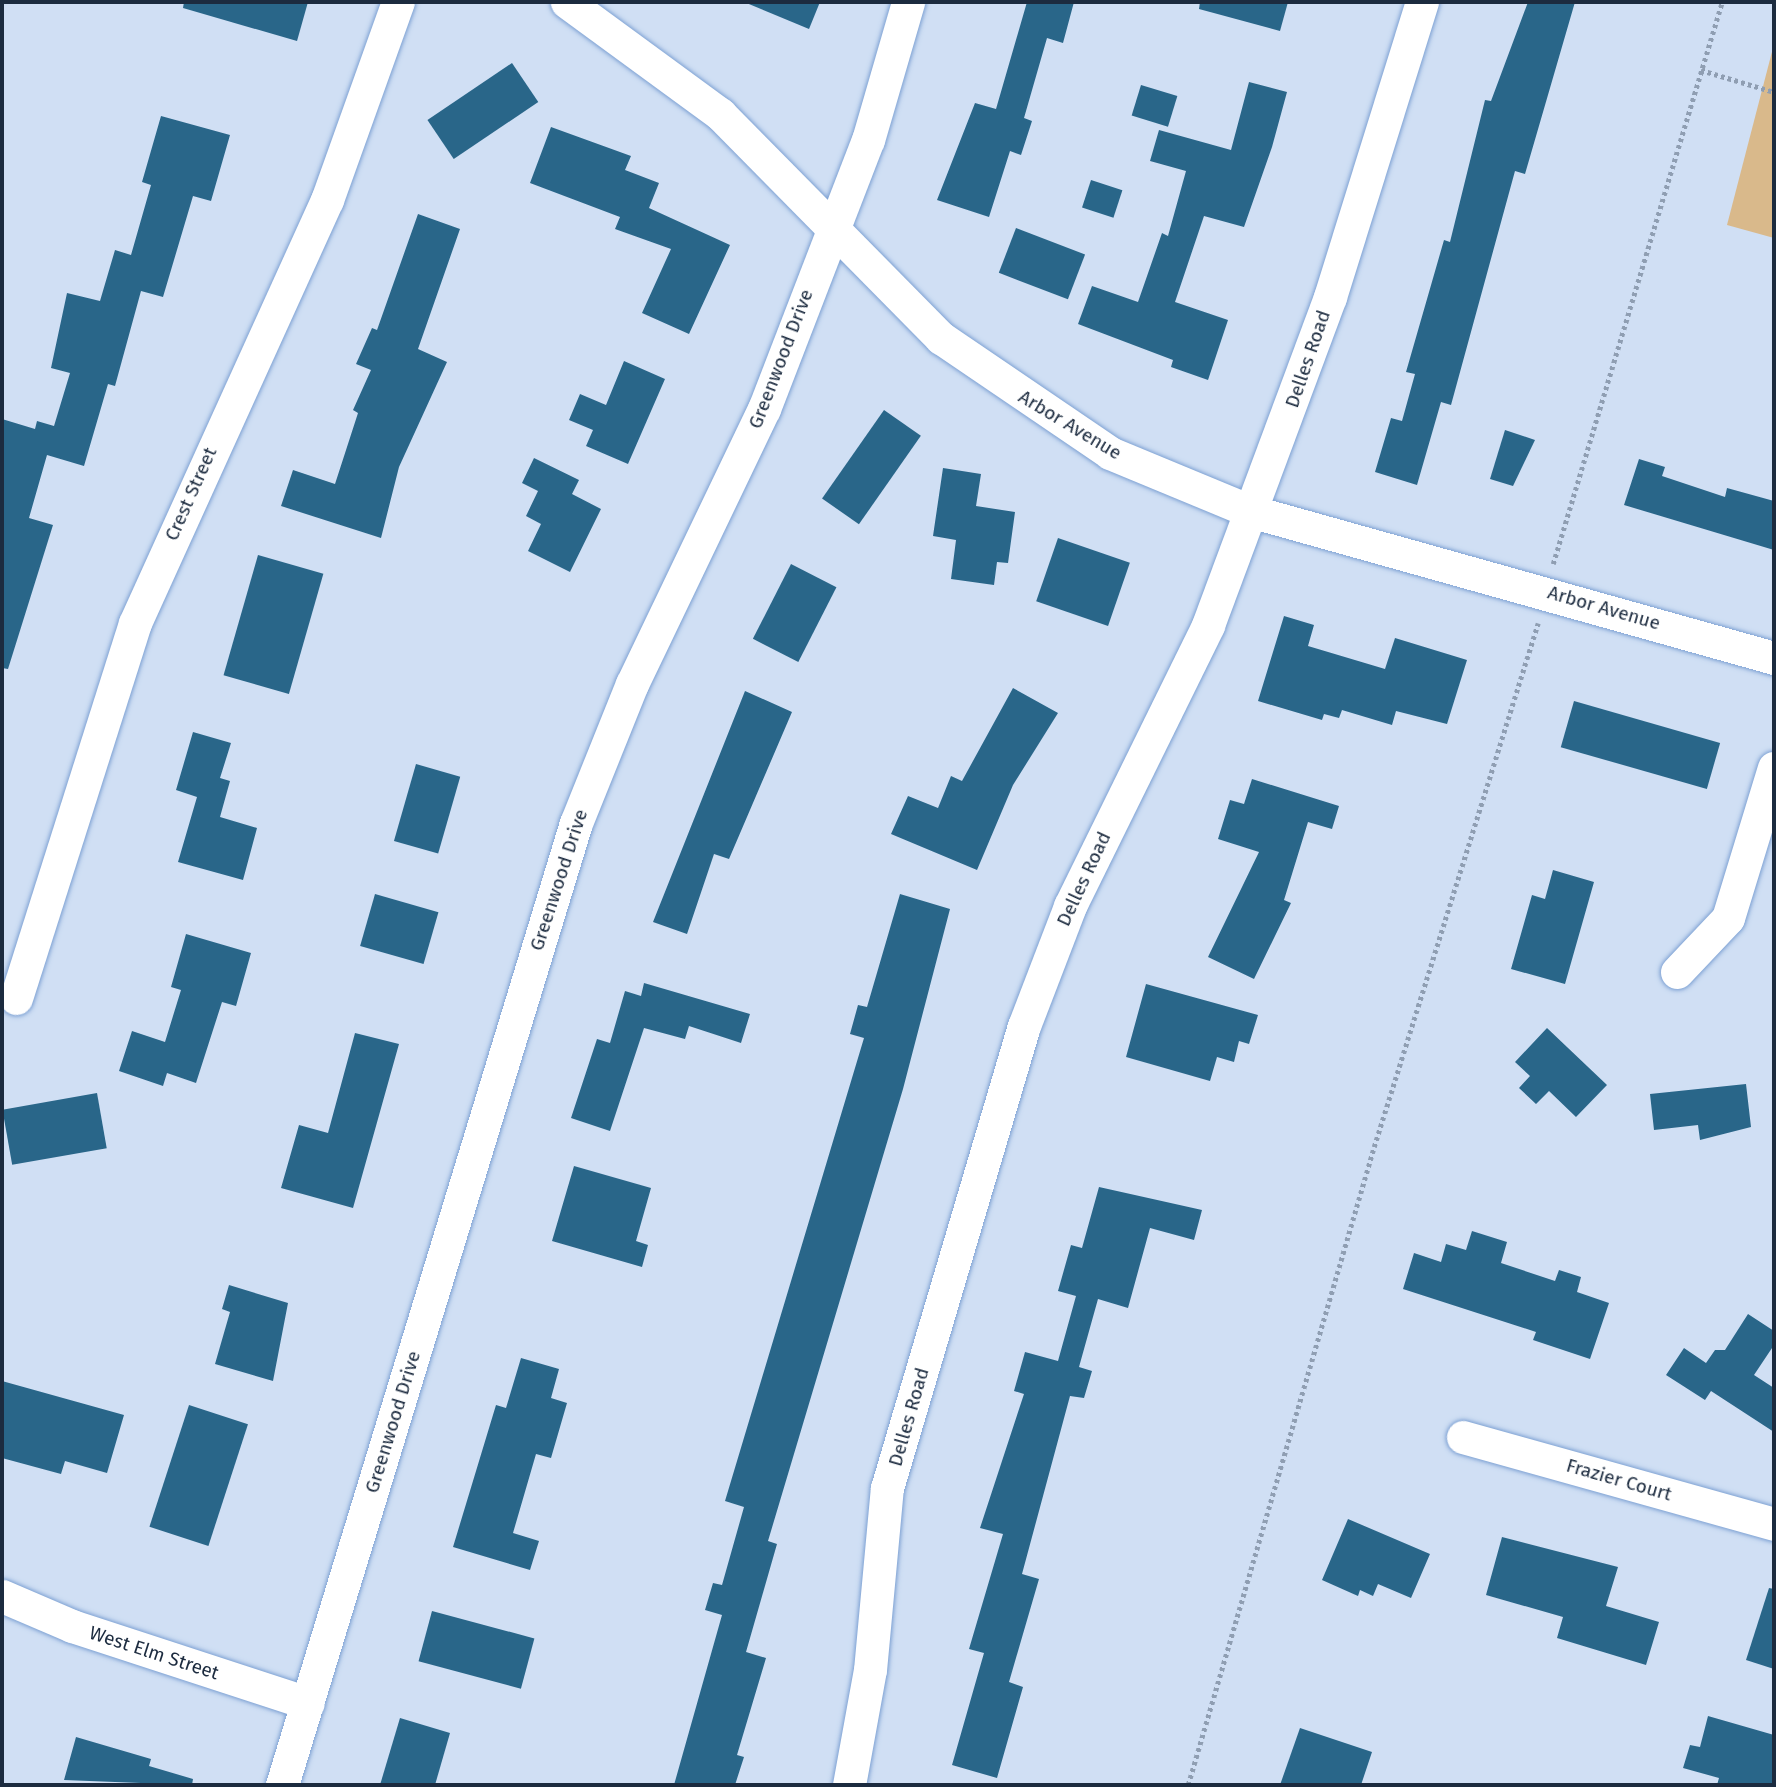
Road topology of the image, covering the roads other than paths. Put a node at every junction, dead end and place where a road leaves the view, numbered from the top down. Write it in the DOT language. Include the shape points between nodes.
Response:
graph roads {
  1 [pos="398,2"];
  2 [pos="567,2"];
  3 [pos="908,2"];
  4 [pos="1422,2"];
  5 [pos="830,229"];
  6 [pos="1250,511"];
  7 [pos="1774,658"];
  8 [pos="1774,768"];
  9 [pos="1677,972"];
  10 [pos="16,998"];
  11 [pos="1463,1437"];
  12 [pos="1774,1524"];
  13 [pos="2,1595"];
  14 [pos="308,1703"];
  15 [pos="282,1785"];
  16 [pos="849,1785"];
  1 -- 10 [label="street, Crest Street" via="327,200 135,623"];
  2 -- 5 [label="street, Arbor Avenue" via="699,96"];
  3 -- 5 [label="street, Greenwood Drive" via="868,141"];
  4 -- 6 [label="street, Delles Road" via="1330,297"];
  5 -- 6 [label="street, Arbor Avenue" via="941,338 1025,399 1110,453"];
  5 -- 14 [label="street, Greenwood Drive" via="764,409 632,684 576,823"];
  6 -- 7 [label="street, Arbor Avenue"];
  6 -- 16 [label="street, Delles Road" via="1208,625 1070,906 1024,1026 887,1488 870,1671"];
  8 -- 9 [label="street" via="1728,918"];
  11 -- 12 [label="street, Frazier Court"];
  13 -- 14 [label="street, West Elm Street" via="72,1626"];
  14 -- 15 [label="street, Greenwood Drive"];
}
